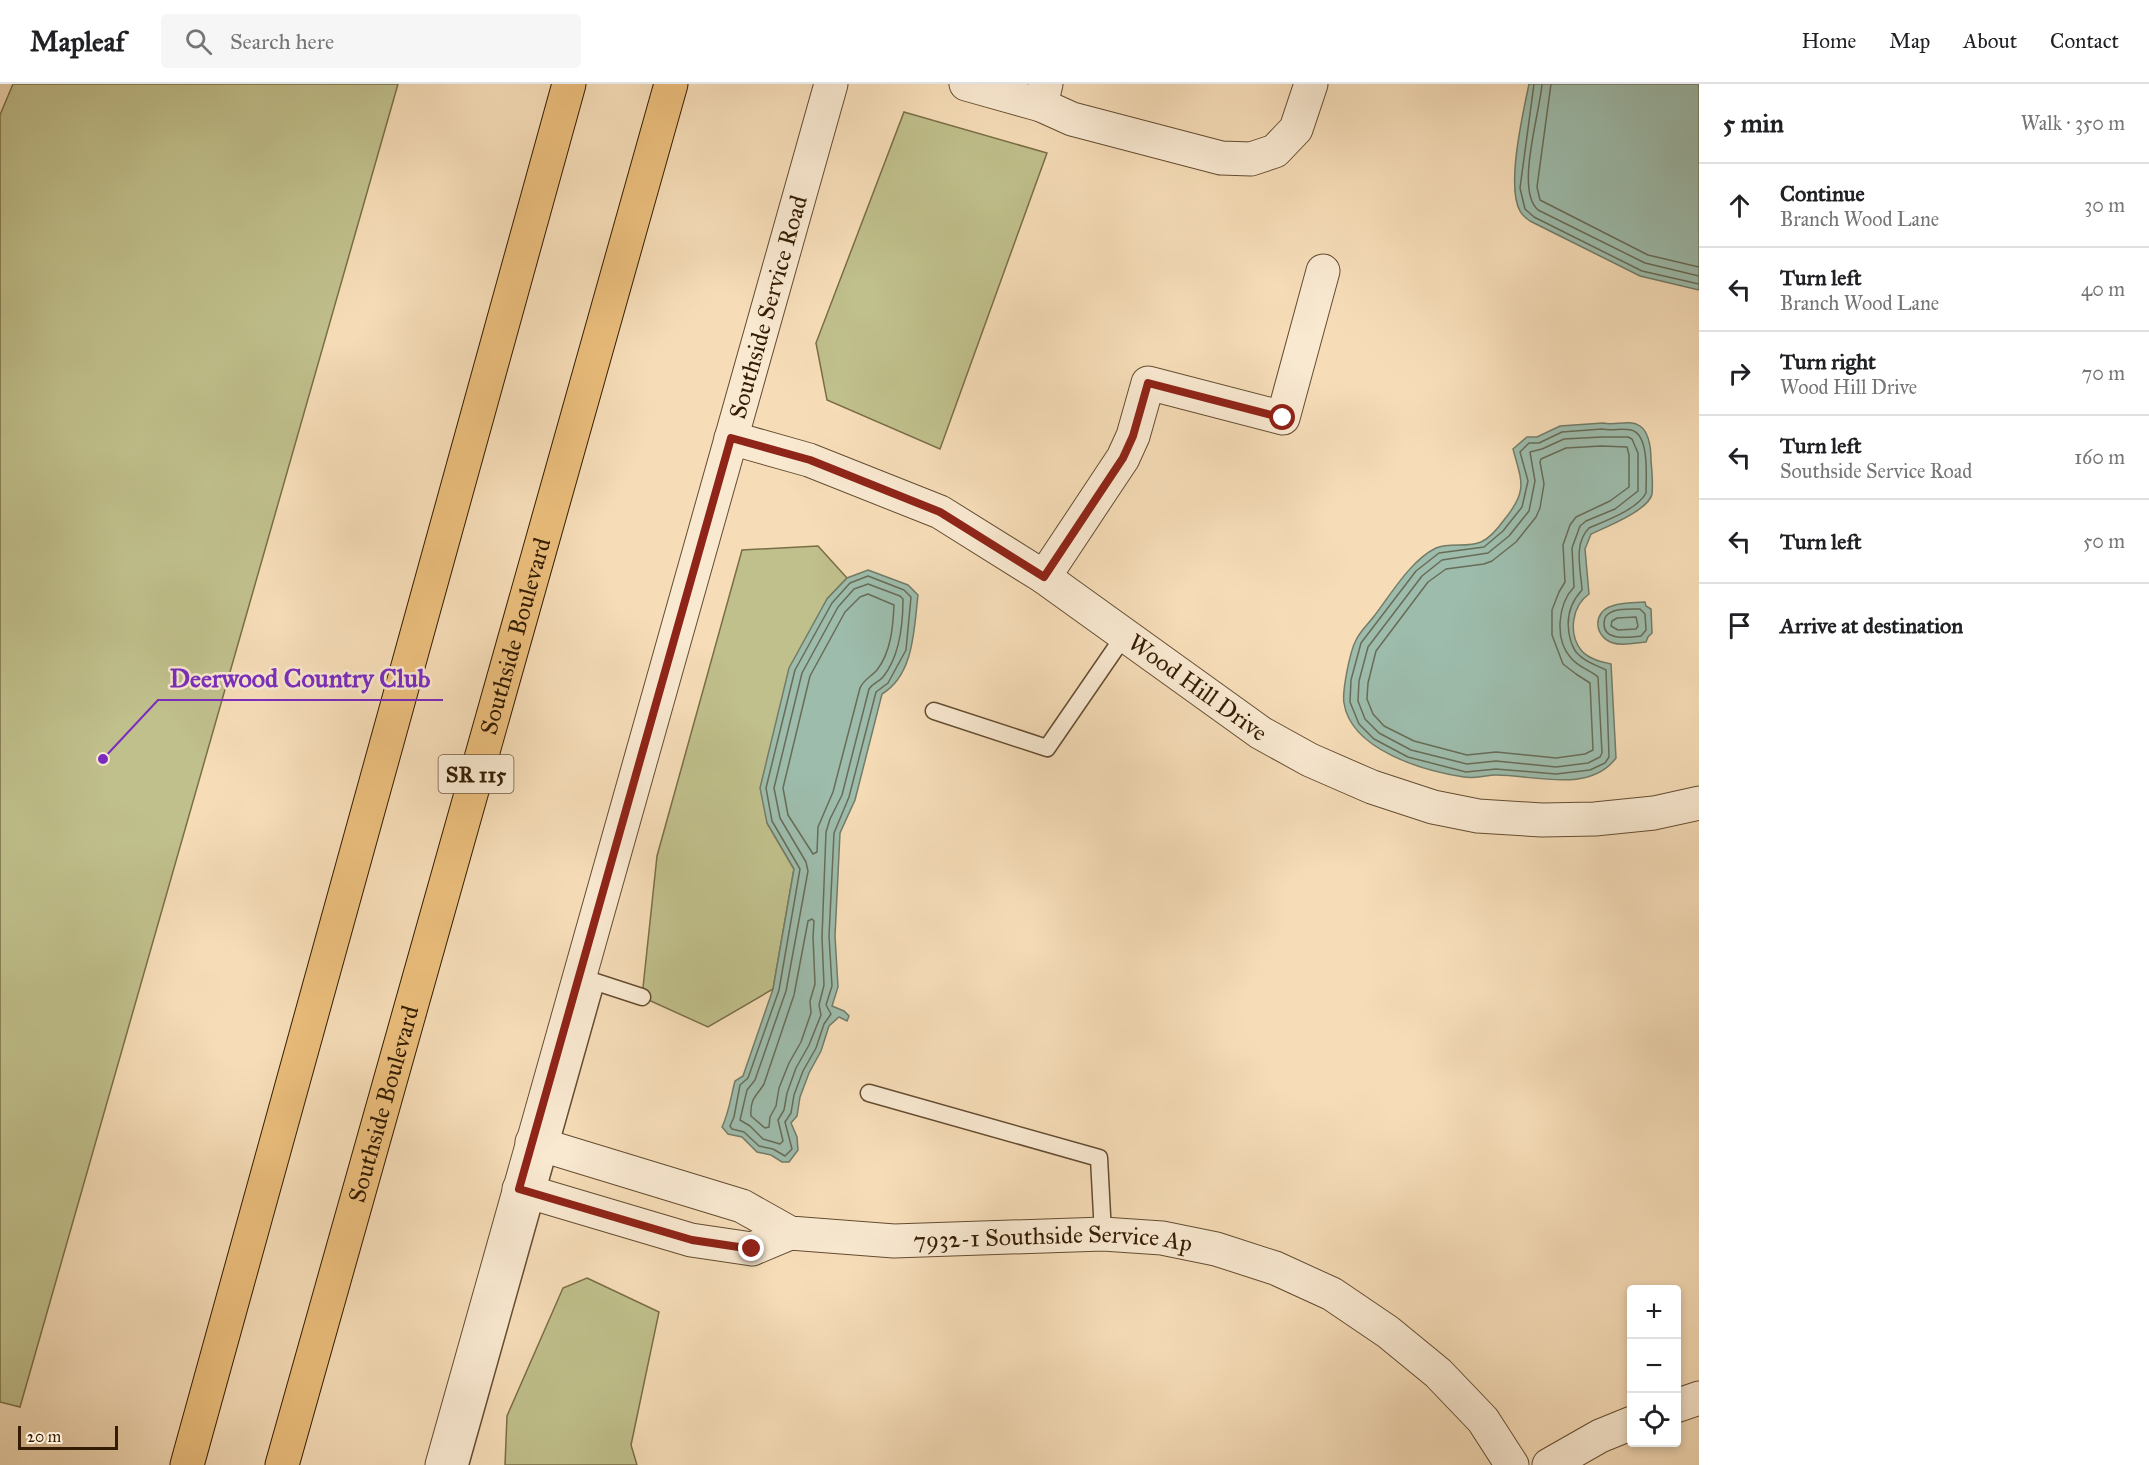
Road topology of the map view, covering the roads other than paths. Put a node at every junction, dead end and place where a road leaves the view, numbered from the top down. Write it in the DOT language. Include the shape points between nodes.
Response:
graph roads {
  1 [pos="569,84"];
  2 [pos="671,84"];
  3 [pos="831,84"];
  4 [pos="966,84"];
  5 [pos="1311,84"];
  6 [pos="1044,94"];
  7 [pos="1323,271"];
  8 [pos="731,438"];
  9 [pos="1044,577"];
  10 [pos="1124,636"];
  11 [pos="934,711"];
  12 [pos="1699,803"];
  13 [pos="642,998"];
  14 [pos="869,1093"];
  15 [pos="532,1142"];
  16 [pos="519,1189"];
  17 [pos="790,1233"];
  18 [pos="1103,1234"];
  19 [pos="1699,1398"];
  20 [pos="1681,1405"];
  21 [pos="1627,1425"];
  22 [pos="187,1465"];
  23 [pos="282,1465"];
  24 [pos="442,1465"];
  25 [pos="460,1465"];
  26 [pos="1512,1465"];
  27 [pos="1549,1465"];
  1 -- 22 [label="highway"];
  2 -- 23 [label="highway, Southside Boulevard / SR 115"];
  3 -- 8 [label="street, Southside Service Road"];
  4 -- 6 [label="street"];
  5 -- 6 [label="street" via="1296,129 1275,151 1251,159 1221,158 1072,119"];
  7 -- 9 [label="street" via="1283,418 1148,383 1123,458"];
  8 -- 9 [label="street, Wood Hill Drive" via="810,460 940,512"];
  8 -- 15 [label="street, Southside Service Road"];
  9 -- 10 [label="street, Wood Hill Drive"];
  10 -- 11 [label="lane" via="1047,748"];
  10 -- 12 [label="street, Wood Hill Drive" via="1261,732 1300,754 1372,787 1433,807 1478,816 1552,820 1630,815"];
  13 -- 25 [label="lane" via="596,982"];
  14 -- 18 [label="lane" via="1100,1158"];
  15 -- 16 [label="street, Southside Service Road"];
  15 -- 17 [label="street, 7932-1 Southside Service Ap" via="742,1206"];
  16 -- 17 [label="street" via="692,1240 752,1249"];
  16 -- 24 [label="street, Southside Service Road"];
  17 -- 18 [label="street, 7932-1 Southside Service Ap" via="894,1241"];
  18 -- 26 [label="street, 7932-1 Southside Service Ap" via="1162,1238 1216,1249 1275,1268 1332,1294 1438,1373 1483,1420"];
  19 -- 20 [label="street"];
  21 -- 27 [label="street"];
}
